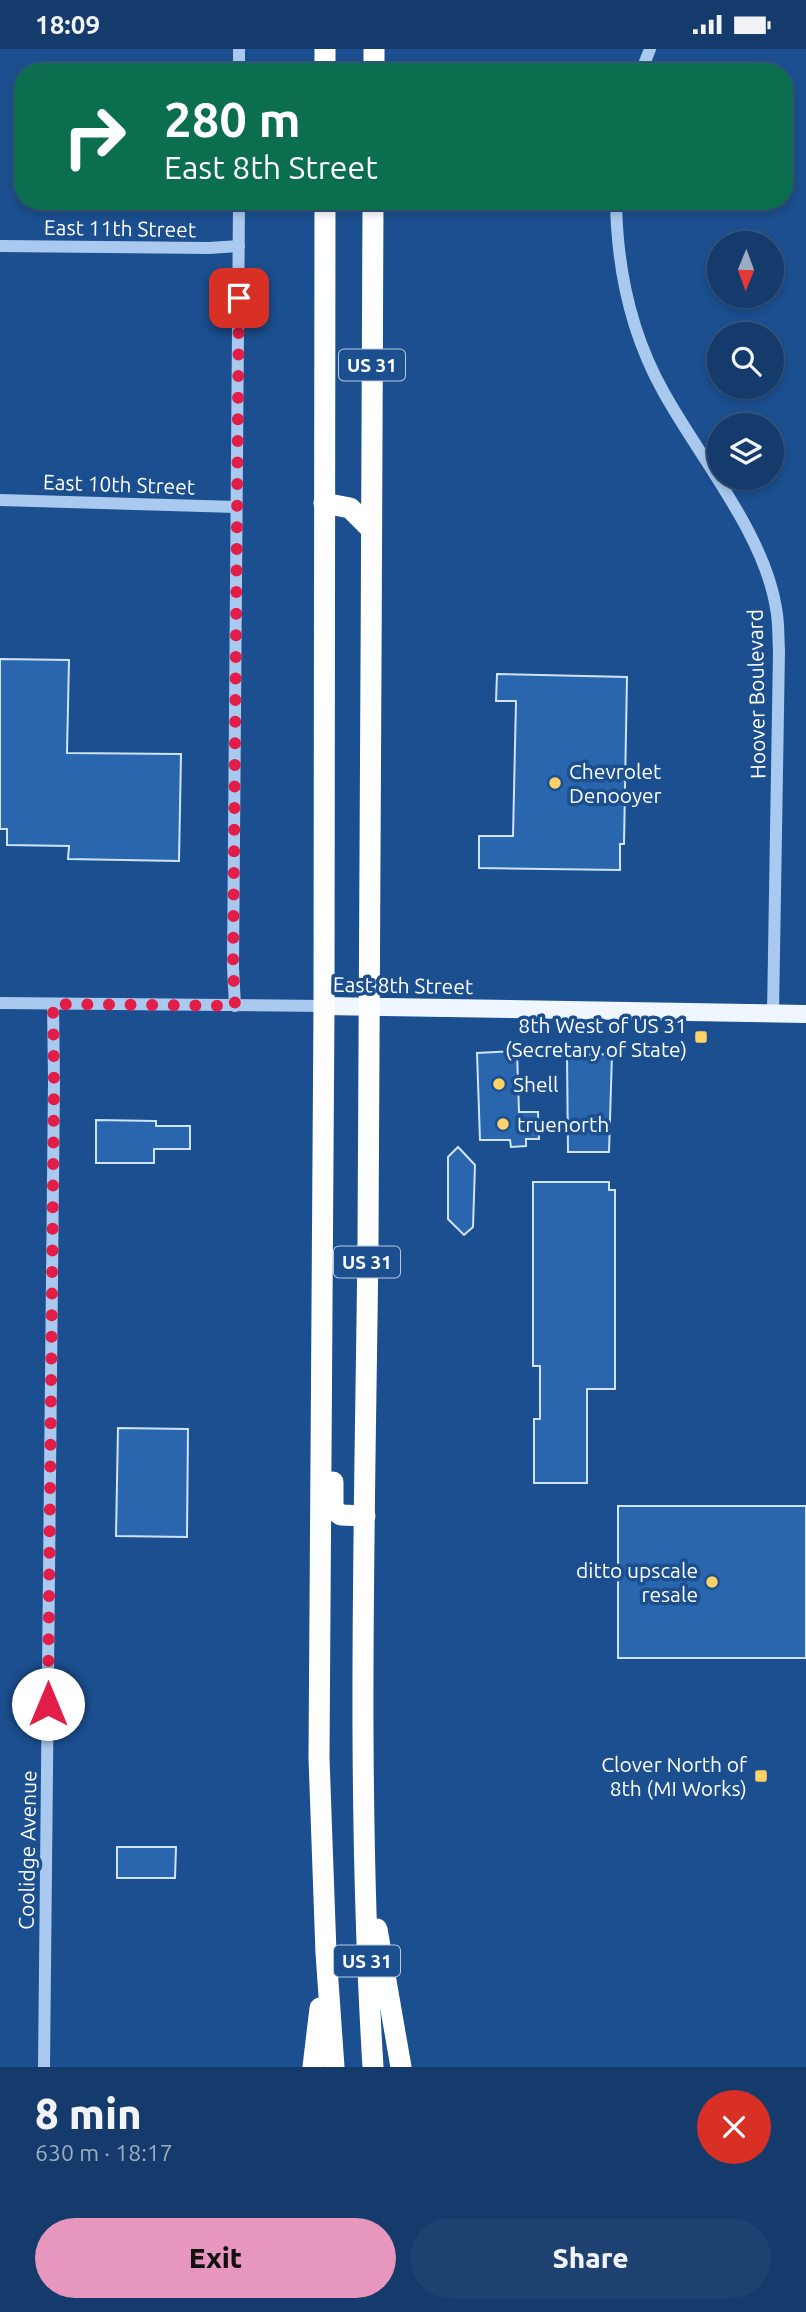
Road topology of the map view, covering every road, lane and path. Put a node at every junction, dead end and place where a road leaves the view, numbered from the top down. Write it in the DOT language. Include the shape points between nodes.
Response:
graph roads {
  1 [pos="239,210"];
  2 [pos="325,210"];
  3 [pos="373,210"];
  4 [pos="616,210"];
  5 [pos="0,246"];
  6 [pos="239,246"];
  7 [pos="0,500"];
  8 [pos="324,503"];
  9 [pos="236,507"];
  10 [pos="371,530"];
  11 [pos="0,1003"];
  12 [pos="53,1004"];
  13 [pos="235,1006"];
  14 [pos="324,1006"];
  15 [pos="370,1007"];
  16 [pos="773,1014"];
  17 [pos="806,1014"];
  18 [pos="321,1273"];
  19 [pos="365,1516"];
  20 [pos="364,1855"];
  21 [pos="326,1953"];
  22 [pos="44,2067"];
  23 [pos="313,2067"];
  24 [pos="334,2067"];
  25 [pos="373,2067"];
  26 [pos="401,2067"];
  1 -- 6 [label="street"];
  2 -- 8 [label="highway, US 31"];
  3 -- 10 [label="highway, US 31"];
  4 -- 16 [label="street, Hoover Boulevard" via="626,299 644,350 663,390 750,534 776,607"];
  5 -- 6 [label="street, East 11th Street"];
  6 -- 9 [label="street"];
  7 -- 9 [label="street, East 10th Street"];
  8 -- 10 [label="highway" via="350,509"];
  8 -- 14 [label="highway, US 31"];
  9 -- 13 [label="street"];
  10 -- 15 [label="highway, US 31"];
  11 -- 12 [label="street, East 8th Street"];
  12 -- 13 [label="street, East 8th Street"];
  12 -- 22 [label="street, Coolidge Avenue"];
  13 -- 14 [label="street, East 8th Street"];
  14 -- 15 [label="main road, East 8th Street"];
  14 -- 18 [label="highway, US 31"];
  15 -- 16 [label="main road, East 8th Street"];
  15 -- 19 [label="highway, US 31"];
  16 -- 17 [label="main road, East 8th Street"];
  18 -- 19 [label="highway" via="334,1321 333,1509 341,1515"];
  18 -- 21 [label="highway, US 31" via="319,1758"];
  19 -- 20 [label="highway, US 31"];
  20 -- 25 [label="highway, US 31"];
  20 -- 26 [label="highway"];
  21 -- 23 [label="highway"];
  21 -- 24 [label="highway, US 31"];
}
